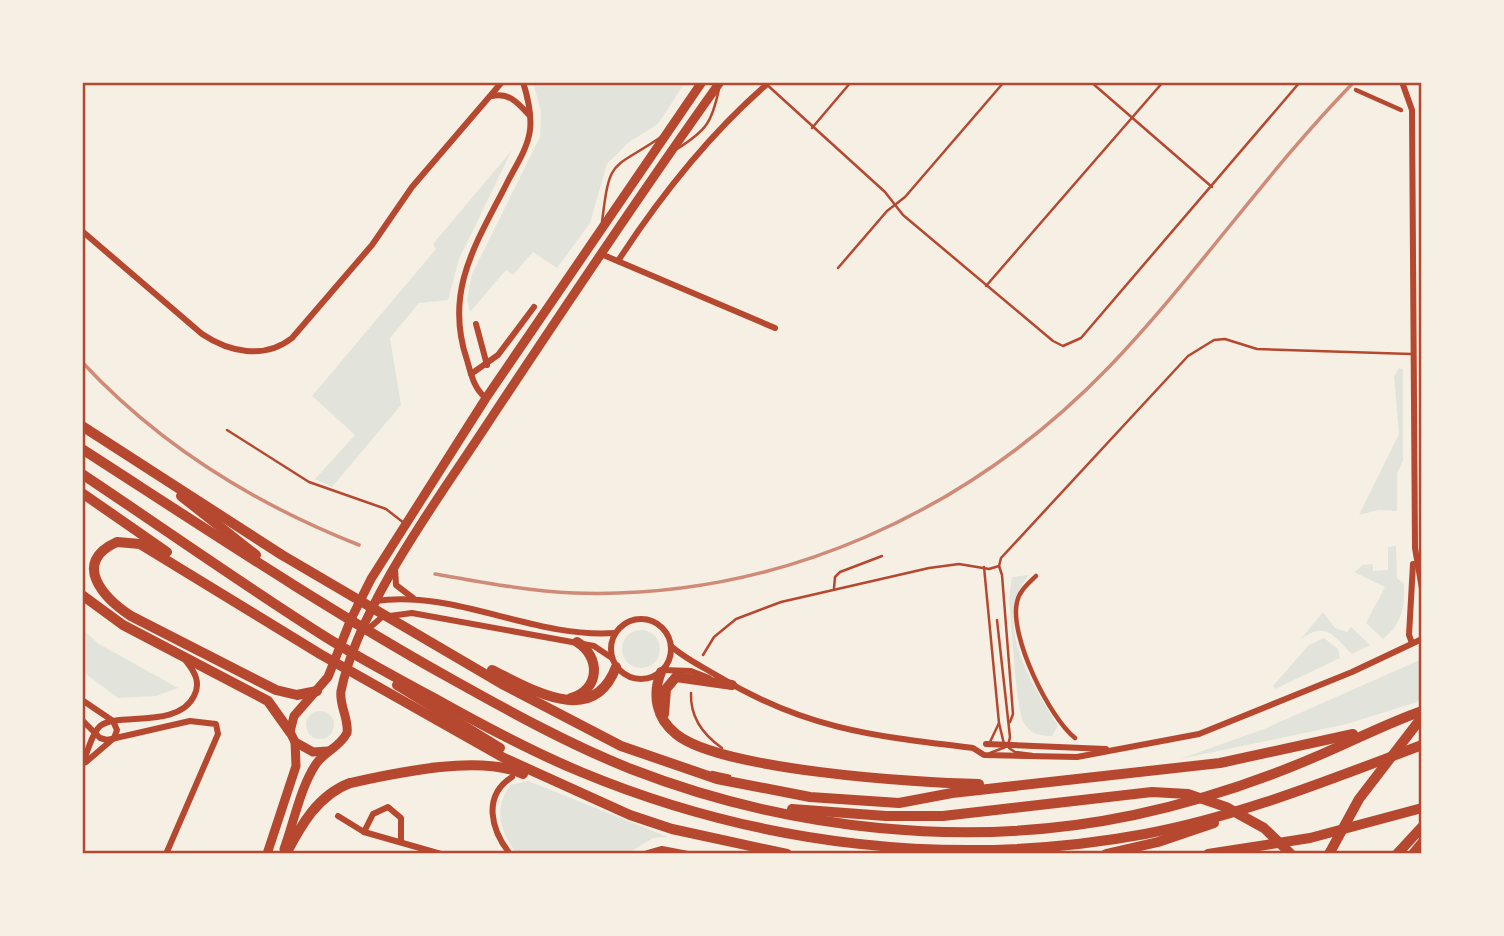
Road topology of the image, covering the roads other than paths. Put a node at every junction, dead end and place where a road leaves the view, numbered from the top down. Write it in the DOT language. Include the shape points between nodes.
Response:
graph roads {
  1 [pos="502,82"];
  2 [pos="523,82"];
  3 [pos="720,82"];
  4 [pos="851,82"];
  5 [pos="1003,82"];
  6 [pos="1091,82"];
  7 [pos="1163,82"];
  8 [pos="1300,82"];
  9 [pos="1402,82"];
  10 [pos="699,84"];
  11 [pos="765,84"];
  12 [pos="1356,90"];
  13 [pos="490,97"];
  14 [pos="1401,110"];
  15 [pos="530,116"];
  16 [pos="1132,118"];
  17 [pos="811,128"];
  18 [pos="666,133"];
  19 [pos="1212,187"];
  20 [pos="895,205"];
  21 [pos="601,228"];
  22 [pos="82,231"];
  23 [pos="601,254"];
  24 [pos="618,261"];
  25 [pos="838,268"];
  26 [pos="986,286"];
  27 [pos="534,307"];
  28 [pos="476,324"];
  29 [pos="775,328"];
  30 [pos="1416,354"];
  31 [pos="487,365"];
  32 [pos="471,374"];
  33 [pos="486,398"];
  34 [pos="82,426"];
  35 [pos="227,430"];
  36 [pos="115,446"];
  37 [pos="82,449"];
  38 [pos="82,474"];
  39 [pos="82,493"];
  40 [pos="404,523"];
  41 [pos="1415,548"];
  42 [pos="882,556"];
  43 [pos="999,566"];
  44 [pos="396,567"];
  45 [pos="984,567"];
  46 [pos="274,573"];
  47 [pos="1036,576"];
  48 [pos="834,589"];
  49 [pos="1422,589"];
  50 [pos="82,595"];
  51 [pos="414,599"];
  52 [pos="378,600"];
  53 [pos="253,612"];
  54 [pos="351,619"];
  55 [pos="997,620"];
  56 [pos="615,633"];
  57 [pos="361,637"];
  58 [pos="1422,639"];
  59 [pos="577,642"];
  60 [pos="1412,643"];
  61 [pos="442,646"];
  62 [pos="671,646"];
  63 [pos="703,655"];
  64 [pos="183,657"];
  65 [pos="614,663"];
  66 [pos="377,667"];
  67 [pos="662,671"];
  68 [pos="733,685"];
  69 [pos="317,691"];
  70 [pos="691,692"];
  71 [pos="82,700"];
  72 [pos="565,700"];
  73 [pos="1422,711"];
  74 [pos="1422,717"];
  75 [pos="82,720"];
  76 [pos="664,720"];
  77 [pos="113,721"];
  78 [pos="1010,722"];
  79 [pos="999,723"];
  80 [pos="1379,726"];
  81 [pos="95,734"];
  82 [pos="293,737"];
  83 [pos="1075,738"];
  84 [pos="111,740"];
  85 [pos="986,744"];
  86 [pos="1422,745"];
  87 [pos="1008,746"];
  88 [pos="973,748"];
  89 [pos="1111,749"];
  90 [pos="328,751"];
  91 [pos="984,755"];
  92 [pos="1037,756"];
  93 [pos="739,760"];
  94 [pos="82,766"];
  95 [pos="512,778"];
  96 [pos="1020,785"];
  97 [pos="1261,804"];
  98 [pos="762,808"];
  99 [pos="1422,808"];
  100 [pos="630,814"];
  101 [pos="338,816"];
  102 [pos="1422,827"];
  103 [pos="364,832"];
  104 [pos="697,834"];
  105 [pos="401,842"];
  106 [pos="1422,843"];
  107 [pos="166,854"];
  108 [pos="267,854"];
  109 [pos="284,854"];
  110 [pos="440,854"];
  111 [pos="510,854"];
  112 [pos="645,854"];
  113 [pos="688,854"];
  114 [pos="787,854"];
  115 [pos="1106,854"];
  116 [pos="1208,854"];
  117 [pos="1291,854"];
  118 [pos="1329,854"];
  119 [pos="1397,854"];
  120 [pos="1413,854"];
  1 -- 13 [label="street"];
  2 -- 15 [label="street"];
  3 -- 23 [label="main road"];
  4 -- 17 [label="lane"];
  5 -- 20 [label="lane"];
  6 -- 16 [label="lane"];
  7 -- 16 [label="lane"];
  8 -- 19 [label="lane"];
  9 -- 30 [label="street" via="1412,110"];
  10 -- 18 [label="main road"];
  11 -- 17 [label="lane"];
  11 -- 24 [label="street" via="715,136"];
  12 -- 14 [label="street"];
  13 -- 15 [label="street" via="511,98"];
  13 -- 22 [label="street" via="412,187 372,244 281,347 254,352 218,345"];
  15 -- 32 [label="street" via="522,153 464,269 457,316"];
  16 -- 19 [label="lane"];
  16 -- 26 [label="lane"];
  17 -- 20 [label="lane"];
  18 -- 21 [label="main road"];
  18 -- 21 [label="lane" via="614,168 607,183"];
  19 -- 26 [label="lane" via="1082,338 1069,346 1053,341"];
  20 -- 25 [label="lane"];
  20 -- 26 [label="lane"];
  21 -- 33 [label="main road"];
  23 -- 24 [label="street"];
  23 -- 44 [label="main road"];
  24 -- 29 [label="street"];
  27 -- 31 [label="street"];
  28 -- 31 [label="street"];
  30 -- 41 [label="street"];
  30 -- 43 [label="lane" via="1257,349 1214,340 1188,356 1001,558"];
  31 -- 32 [label="street"];
  32 -- 33 [label="street"];
  33 -- 40 [label="main road"];
  34 -- 36 [label="highway"];
  35 -- 40 [label="lane" via="309,482 386,509"];
  36 -- 46 [label="highway" via="239,540"];
  36 -- 61 [label="highway" via="282,555"];
  37 -- 46 [label="highway"];
  38 -- 66 [label="highway" via="326,638"];
  39 -- 53 [label="highway"];
  40 -- 54 [label="main road"];
  41 -- 49 [label="street"];
  41 -- 60 [label="street"];
  42 -- 48 [label="lane" via="840,572"];
  43 -- 45 [label="lane"];
  43 -- 78 [label="lane" via="1013,714"];
  44 -- 51 [label="street" via="396,584"];
  44 -- 52 [label="main road"];
  45 -- 48 [label="lane" via="929,568"];
  45 -- 79 [label="lane"];
  46 -- 98 [label="highway" via="491,702 576,745 631,769"];
  47 -- 83 [label="street" via="1017,602 1019,632 1034,676 1064,729"];
  48 -- 63 [label="lane" via="761,608 725,628"];
  50 -- 64 [label="highway" via="107,615"];
  51 -- 52 [label="street"];
  51 -- 56 [label="street" via="573,631"];
  52 -- 54 [label="street" via="363,606"];
  52 -- 57 [label="main road"];
  53 -- 69 [label="highway" via="140,544 117,542 97,561 97,585 110,602 131,616 276,690 297,695"];
  53 -- 100 [label="highway" via="504,758"];
  54 -- 69 [label="main road" via="328,677"];
  55 -- 78 [label="lane"];
  56 -- 62 [label="street" via="628,622 646,619 661,626"];
  56 -- 65 [label="street"];
  57 -- 59 [label="street" via="383,617 412,613"];
  57 -- 90 [label="main road" via="341,699 347,733 339,746"];
  58 -- 60 [label="street"];
  59 -- 65 [label="street" via="594,646"];
  59 -- 72 [label="highway" via="592,656 593,680 586,691"];
  60 -- 89 [label="street" via="1199,734"];
  61 -- 72 [label="highway" via="547,696"];
  61 -- 96 [label="highway" via="549,710 648,757 716,779 849,801 899,803"];
  62 -- 67 [label="street"];
  62 -- 68 [label="street"];
  64 -- 77 [label="street" via="197,680 192,701 168,714"];
  64 -- 82 [label="highway" via="268,701"];
  65 -- 67 [label="street" via="638,679"];
  65 -- 72 [label="highway" via="611,681 593,698"];
  66 -- 97 [label="highway" via="581,772 725,821 822,840 906,849 1024,847 1146,834"];
  66 -- 104 [label="highway" via="425,704 507,752"];
  67 -- 68 [label="street" via="691,671"];
  67 -- 76 [label="highway" via="656,701"];
  68 -- 76 [label="highway" via="676,677 666,689"];
  68 -- 88 [label="street" via="820,724 886,738"];
  69 -- 82 [label="main road" via="298,709"];
  70 -- 93 [label="lane" via="699,726"];
  71 -- 77 [label="street"];
  73 -- 80 [label="highway"];
  74 -- 118 [label="highway" via="1359,799"];
  75 -- 81 [label="street"];
  76 -- 93 [label="highway" via="691,744"];
  77 -- 81 [label="street" via="100,726"];
  77 -- 84 [label="street" via="117,730"];
  78 -- 87 [label="lane"];
  79 -- 85 [label="lane"];
  79 -- 87 [label="lane" via="1002,742"];
  80 -- 96 [label="highway" via="1220,763"];
  80 -- 98 [label="highway" via="1317,757 1229,790 1133,815 1036,830 884,830"];
  81 -- 84 [label="street"];
  81 -- 94 [label="street"];
  82 -- 90 [label="main road" via="313,752"];
  82 -- 108 [label="main road" via="296,766"];
  84 -- 94 [label="street"];
  84 -- 107 [label="street" via="190,721 211,721 219,728"];
  85 -- 87 [label="street"];
  85 -- 88 [label="lane"];
  86 -- 97 [label="highway"];
  87 -- 89 [label="street"];
  87 -- 91 [label="lane"];
  87 -- 92 [label="lane"];
  88 -- 91 [label="street"];
  89 -- 92 [label="street" via="1077,757"];
  90 -- 109 [label="main road" via="313,770"];
  91 -- 92 [label="street"];
  93 -- 96 [label="highway" via="950,784"];
  95 -- 111 [label="street" via="498,789 492,811 494,831"];
  97 -- 115 [label="highway" via="1200,829"];
  98 -- 117 [label="highway" via="886,817 943,816 1152,792 1188,794 1226,807 1264,828"];
  99 -- 116 [label="highway" via="1310,838"];
  100 -- 104 [label="highway"];
  100 -- 109 [label="highway" via="501,767 422,771 337,788 319,802"];
  101 -- 103 [label="street"];
  102 -- 119 [label="highway"];
  103 -- 105 [label="street"];
  103 -- 105 [label="street" via="373,814 388,807 401,818"];
  104 -- 114 [label="highway"];
  105 -- 110 [label="street"];
  106 -- 120 [label="highway"];
  112 -- 113 [label="street" via="662,849"];
}
